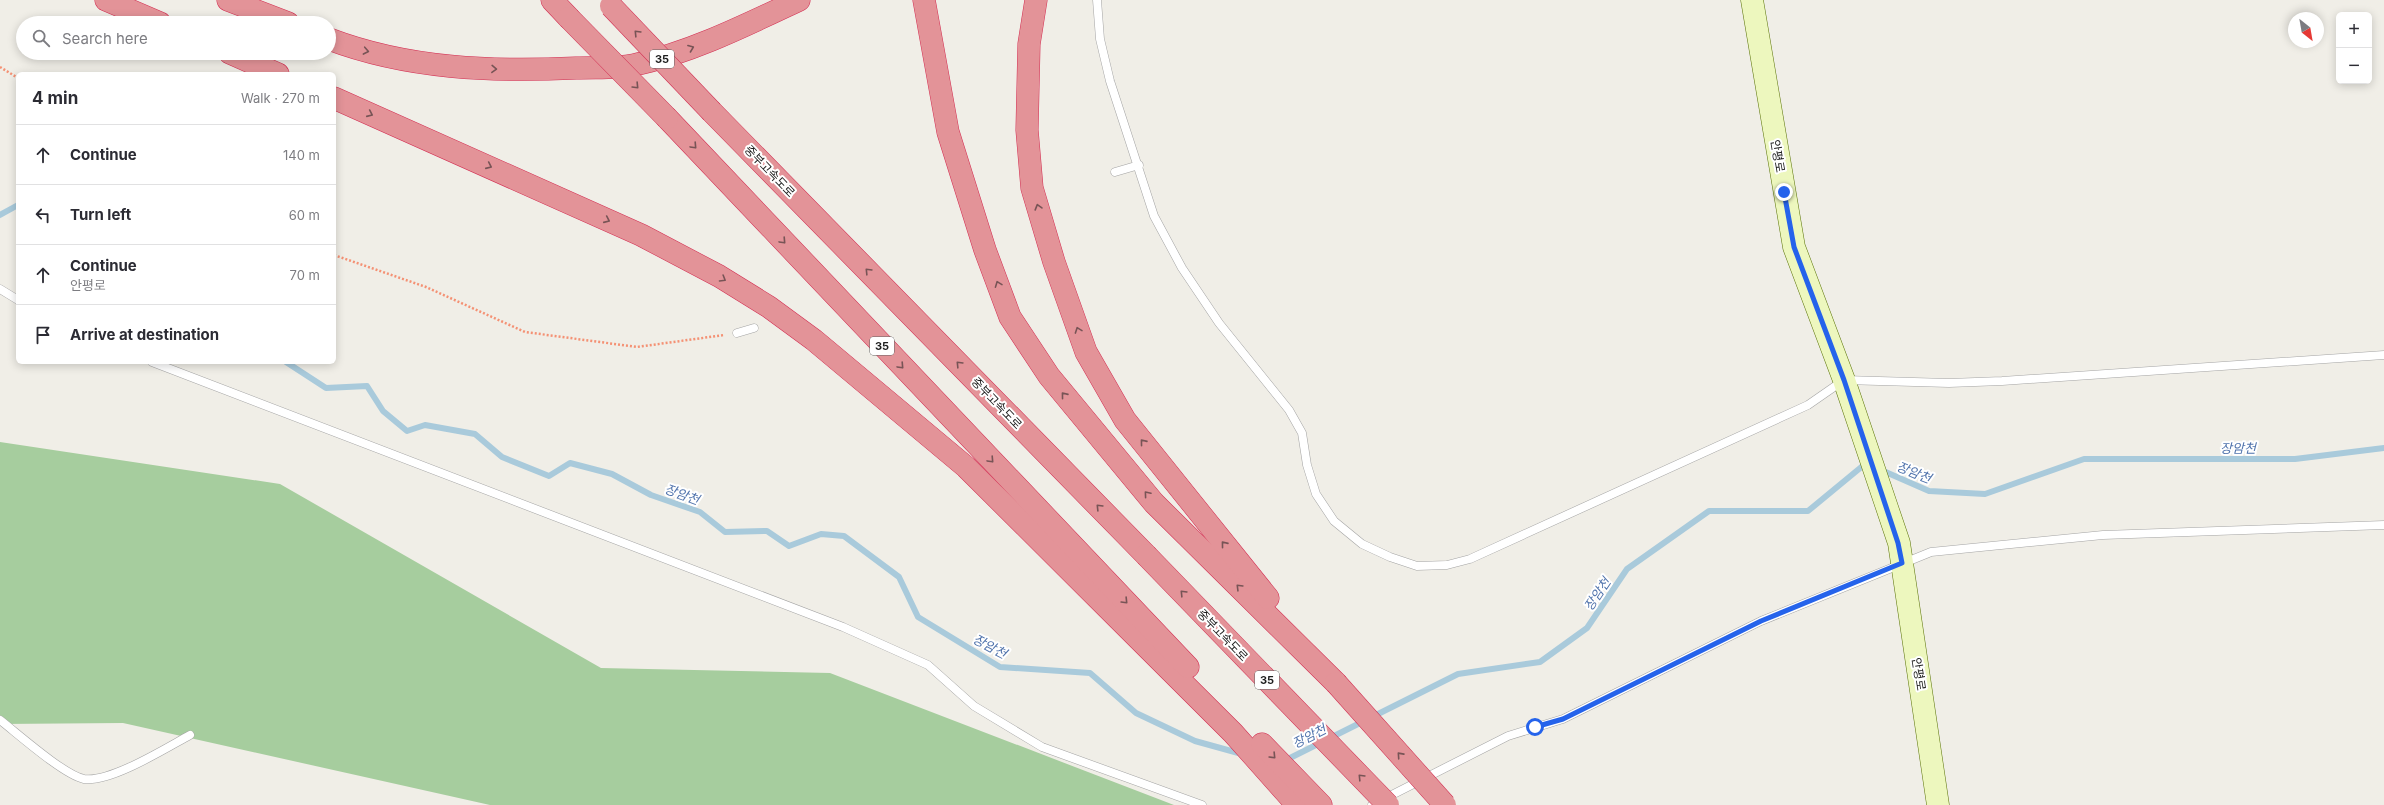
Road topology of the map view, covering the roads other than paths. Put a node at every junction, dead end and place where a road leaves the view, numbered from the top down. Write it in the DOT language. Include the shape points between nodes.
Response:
graph roads {
  1 [pos="106,0"];
  2 [pos="228,0"];
  3 [pos="552,0"];
  4 [pos="799,0"];
  5 [pos="924,0"];
  6 [pos="1036,0"];
  7 [pos="1097,0"];
  8 [pos="1752,0"];
  9 [pos="608,3"];
  10 [pos="144,16"];
  11 [pos="270,16"];
  12 [pos="336,42"];
  13 [pos="246,60"];
  14 [pos="273,72"];
  15 [pos="336,99"];
  16 [pos="1139,165"];
  17 [pos="1115,172"];
  18 [pos="0,289"];
  19 [pos="16,299"];
  20 [pos="754,328"];
  21 [pos="737,333"];
  22 [pos="2384,354"];
  23 [pos="157,364"];
  24 [pos="1847,389"];
  25 [pos="2384,525"];
  26 [pos="1900,553"];
  27 [pos="1336,683"];
  28 [pos="0,720"];
  29 [pos="190,736"];
  30 [pos="1202,805"];
  31 [pos="1297,805"];
  32 [pos="1321,805"];
  33 [pos="1372,805"];
  34 [pos="1388,805"];
  35 [pos="1445,805"];
  36 [pos="1938,805"];
  1 -- 10 [label="highway"];
  2 -- 11 [label="highway"];
  3 -- 32 [label="highway, 35, one-way, bridge"];
  12 -- 4 [label="highway, one-way" via="356,49 446,67 526,70 632,65 691,48"];
  27 -- 5 [label="highway, one-way" via="1154,503 1050,376 1010,317 985,250 948,132"];
  27 -- 6 [label="highway, one-way" via="1125,420 1086,352 1054,262 1032,188 1027,114 1028,44"];
  7 -- 16 [label="lane" via="1100,39 1110,81"];
  8 -- 24 [label="street, 안평로" via="1794,247"];
  34 -- 9 [label="highway, 중부고속도로 / 35, one-way, bridge"];
  13 -- 14 [label="highway"];
  15 -- 31 [label="highway, one-way" via="641,235 719,276 769,307 814,340 966,467 1233,733"];
  16 -- 17 [label="lane"];
  16 -- 24 [label="lane" via="1154,216 1182,268 1218,323 1289,410 1302,433 1307,466 1316,494 1330,516 1362,544 1417,566 1448,565 1470,559"];
  18 -- 19 [label="lane"];
  20 -- 21 [label="lane"];
  22 -- 24 [label="lane" via="2002,382"];
  23 -- 30 [label="lane" via="844,627 928,665 974,706 1042,746"];
  24 -- 26 [label="street, 안평로"];
  25 -- 26 [label="lane" via="2103,535"];
  26 -- 33 [label="lane" via="1563,719 1508,736"];
  26 -- 36 [label="street, 안평로"];
  35 -- 27 [label="highway, one-way, bridge"];
  28 -- 29 [label="lane" via="58,766 84,779 110,776"];
}
